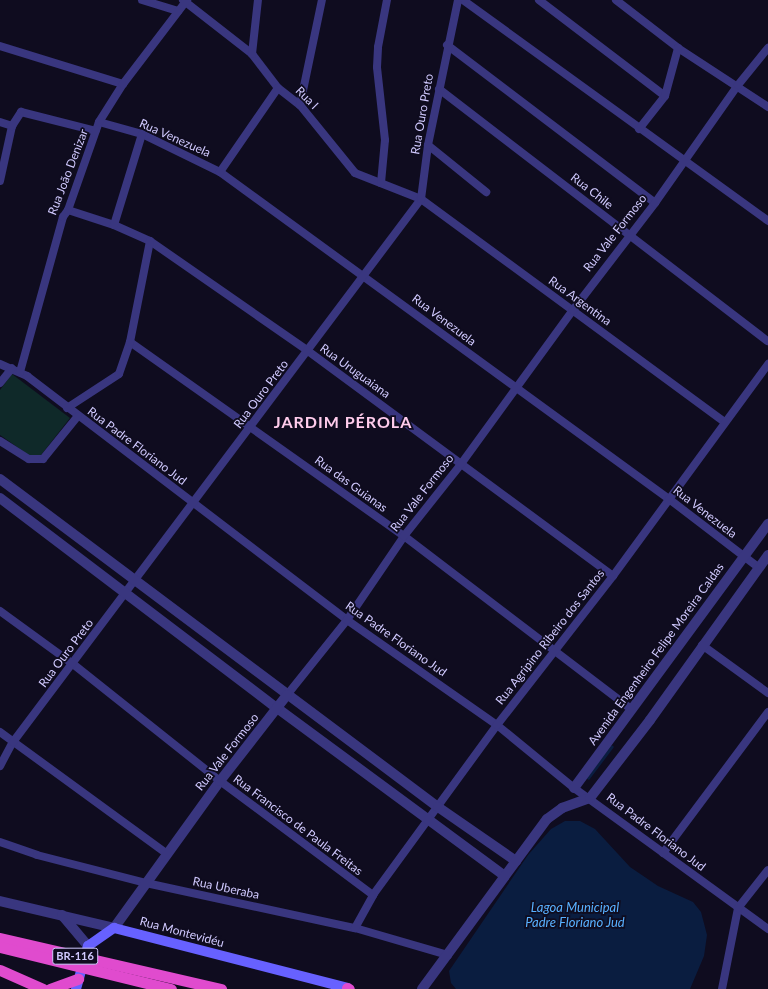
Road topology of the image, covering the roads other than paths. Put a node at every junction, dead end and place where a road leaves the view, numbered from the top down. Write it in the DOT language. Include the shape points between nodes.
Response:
graph roads {
  1 [pos="142,0"];
  2 [pos="258,0"];
  3 [pos="322,0"];
  4 [pos="387,0"];
  5 [pos="458,0"];
  6 [pos="463,0"];
  7 [pos="539,0"];
  8 [pos="616,0"];
  9 [pos="185,1"];
  10 [pos="178,11"];
  11 [pos="447,45"];
  12 [pos="0,46"];
  13 [pos="678,48"];
  14 [pos="768,48"];
  15 [pos="252,54"];
  16 [pos="123,84"];
  17 [pos="738,85"];
  18 [pos="278,88"];
  19 [pos="439,88"];
  20 [pos="665,96"];
  21 [pos="300,105"];
  22 [pos="768,107"];
  23 [pos="0,122"];
  24 [pos="99,122"];
  25 [pos="12,126"];
  26 [pos="639,129"];
  27 [pos="96,131"];
  28 [pos="142,134"];
  29 [pos="428,145"];
  30 [pos="682,162"];
  31 [pos="1,171"];
  32 [pos="220,172"];
  33 [pos="0,181"];
  34 [pos="381,182"];
  35 [pos="486,192"];
  36 [pos="421,199"];
  37 [pos="655,203"];
  38 [pos="68,210"];
  39 [pos="768,221"];
  40 [pos="114,225"];
  41 [pos="629,235"];
  42 [pos="150,241"];
  43 [pos="364,275"];
  44 [pos="573,310"];
  45 [pos="768,341"];
  46 [pos="130,342"];
  47 [pos="308,351"];
  48 [pos="0,364"];
  49 [pos="768,364"];
  50 [pos="12,368"];
  51 [pos="20,372"];
  52 [pos="0,383"];
  53 [pos="517,389"];
  54 [pos="67,408"];
  55 [pos="78,416"];
  56 [pos="726,422"];
  57 [pos="252,427"];
  58 [pos="1,446"];
  59 [pos="461,464"];
  60 [pos="0,479"];
  61 [pos="0,498"];
  62 [pos="669,498"];
  63 [pos="194,503"];
  64 [pos="768,524"];
  65 [pos="404,536"];
  66 [pos="768,555"];
  67 [pos="743,557"];
  68 [pos="758,567"];
  69 [pos="613,576"];
  70 [pos="136,579"];
  71 [pos="127,592"];
  72 [pos="0,611"];
  73 [pos="347,620"];
  74 [pos="702,645"];
  75 [pos="554,650"];
  76 [pos="73,664"];
  77 [pos="768,693"];
  78 [pos="287,696"];
  79 [pos="277,708"];
  80 [pos="631,709"];
  81 [pos="768,712"];
  82 [pos="497,725"];
  83 [pos="0,732"];
  84 [pos="13,742"];
  85 [pos="0,766"];
  86 [pos="220,781"];
  87 [pos="574,788"];
  88 [pos="590,798"];
  89 [pos="573,803"];
  90 [pos="438,807"];
  91 [pos="428,820"];
  92 [pos="0,842"];
  93 [pos="663,852"];
  94 [pos="167,854"];
  95 [pos="516,861"];
  96 [pos="768,870"];
  97 [pos="505,876"];
  98 [pos="146,883"];
  99 [pos="373,896"];
  100 [pos="0,901"];
  101 [pos="738,908"];
  102 [pos="62,915"];
  103 [pos="114,928"];
  104 [pos="355,928"];
  105 [pos="768,929"];
  106 [pos="0,938"];
  107 [pos="88,946"];
  108 [pos="0,947"];
  109 [pos="29,950"];
  110 [pos="448,955"];
  111 [pos="0,970"];
  112 [pos="119,972"];
  113 [pos="77,984"];
  114 [pos="43,989"];
  115 [pos="50,989"];
  116 [pos="171,989"];
  117 [pos="221,989"];
  118 [pos="348,989"];
  119 [pos="358,989"];
  120 [pos="423,989"];
  121 [pos="722,989"];
  1 -- 10 [label="street"];
  2 -- 15 [label="street"];
  3 -- 21 [label="street"];
  4 -- 34 [label="street" via="377,67 385,140"];
  5 -- 11 [label="street, Rua Ouro Preto"];
  6 -- 26 [label="street"];
  7 -- 20 [label="street"];
  8 -- 13 [label="street"];
  9 -- 10 [label="street, Rua João Denizar"];
  9 -- 15 [label="street, Rua I"];
  10 -- 16 [label="street, Rua João Denizar"];
  11 -- 19 [label="street, Rua Ouro Preto"];
  11 -- 37 [label="street"];
  12 -- 16 [label="street"];
  13 -- 17 [label="street"];
  13 -- 20 [label="street"];
  14 -- 17 [label="street, Rua Vale Formoso"];
  15 -- 18 [label="street, Rua I"];
  16 -- 24 [label="street, Rua João Denizar"];
  17 -- 22 [label="street"];
  17 -- 30 [label="street, Rua Vale Formoso"];
  18 -- 21 [label="street, Rua I"];
  18 -- 32 [label="street"];
  19 -- 29 [label="street, Rua Ouro Preto"];
  19 -- 41 [label="street, Rua Chile"];
  20 -- 26 [label="street"];
  21 -- 34 [label="street, Rua I" via="355,173"];
  23 -- 25 [label="street"];
  24 -- 27 [label="street, Rua João Denizar"];
  24 -- 28 [label="street, Rua Venezuela"];
  25 -- 27 [label="street" via="21,112"];
  25 -- 31 [label="street"];
  26 -- 30 [label="street"];
  27 -- 38 [label="street, Rua João Denizar"];
  28 -- 32 [label="street, Rua Venezuela"];
  28 -- 40 [label="street"];
  29 -- 35 [label="street"];
  29 -- 36 [label="street, Rua Ouro Preto"];
  30 -- 37 [label="street, Rua Vale Formoso"];
  30 -- 39 [label="street"];
  31 -- 33 [label="street"];
  32 -- 43 [label="street, Rua Venezuela"];
  34 -- 36 [label="street, Rua I"];
  36 -- 43 [label="street, Rua Ouro Preto"];
  36 -- 44 [label="street, Rua Argentina"];
  37 -- 41 [label="street, Rua Vale Formoso"];
  38 -- 40 [label="street, Rua Uruguaiana"];
  38 -- 51 [label="street, Rua João Denizar" via="63,217"];
  40 -- 42 [label="street, Rua Uruguaiana"];
  41 -- 44 [label="street, Rua Vale Formoso"];
  41 -- 45 [label="street, Rua Chile"];
  42 -- 46 [label="street"];
  42 -- 47 [label="street, Rua Uruguaiana"];
  43 -- 47 [label="street, Rua Ouro Preto"];
  43 -- 53 [label="street, Rua Venezuela"];
  44 -- 53 [label="street, Rua Vale Formoso"];
  44 -- 56 [label="street, Rua Argentina"];
  46 -- 54 [label="street" via="119,374"];
  46 -- 57 [label="street, Rua das Guianas"];
  47 -- 57 [label="street, Rua Ouro Preto"];
  47 -- 59 [label="street, Rua Uruguaiana"];
  48 -- 50 [label="street, Rua Padre Floriano Jud"];
  49 -- 56 [label="street, Rua Agripino Ribeiro dos Santos"];
  50 -- 51 [label="street, Rua Padre Floriano Jud"];
  50 -- 52 [label="street"];
  51 -- 54 [label="street, Rua Padre Floriano Jud"];
  53 -- 59 [label="street, Rua Vale Formoso"];
  53 -- 62 [label="street, Rua Venezuela"];
  54 -- 55 [label="street, Rua Padre Floriano Jud"];
  55 -- 58 [label="street" via="43,459 29,459"];
  55 -- 63 [label="street, Rua Padre Floriano Jud"];
  56 -- 62 [label="street, Rua Agripino Ribeiro dos Santos"];
  57 -- 63 [label="street, Rua Ouro Preto"];
  57 -- 65 [label="street, Rua das Guianas"];
  59 -- 65 [label="street, Rua Vale Formoso"];
  59 -- 69 [label="street, Rua Uruguaiana"];
  60 -- 70 [label="street"];
  61 -- 71 [label="street"];
  62 -- 67 [label="street, Rua Venezuela"];
  62 -- 69 [label="street, Rua Agripino Ribeiro dos Santos"];
  63 -- 70 [label="street, Rua Ouro Preto"];
  63 -- 73 [label="street, Rua Padre Floriano Jud"];
  64 -- 67 [label="street, Avenida Engenheiro Felipe Moreira Caldas"];
  65 -- 73 [label="street, Rua Vale Formoso"];
  65 -- 75 [label="street, Rua das Guianas"];
  66 -- 68 [label="street"];
  67 -- 68 [label="street, Rua Venezuela"];
  67 -- 80 [label="street, Avenida Engenheiro Felipe Moreira Caldas"];
  68 -- 74 [label="street"];
  69 -- 75 [label="street, Rua Agripino Ribeiro dos Santos"];
  70 -- 71 [label="street, Rua Ouro Preto"];
  70 -- 78 [label="street"];
  71 -- 76 [label="street, Rua Ouro Preto"];
  71 -- 79 [label="street"];
  72 -- 76 [label="street, Rua Francisco de Paula Freitas"];
  73 -- 78 [label="street, Rua Vale Formoso"];
  73 -- 82 [label="street, Rua Padre Floriano Jud"];
  74 -- 77 [label="street"];
  74 -- 88 [label="street" via="650,720"];
  75 -- 80 [label="street, Rua das Guianas"];
  75 -- 82 [label="street, Rua Agripino Ribeiro dos Santos"];
  76 -- 84 [label="street, Rua Ouro Preto"];
  76 -- 86 [label="street, Rua Francisco de Paula Freitas"];
  78 -- 79 [label="street, Rua Vale Formoso"];
  78 -- 90 [label="street"];
  79 -- 86 [label="street, Rua Vale Formoso"];
  79 -- 91 [label="street"];
  80 -- 87 [label="street, Avenida Engenheiro Felipe Moreira Caldas"];
  81 -- 93 [label="street"];
  82 -- 87 [label="street, Rua Padre Floriano Jud"];
  82 -- 90 [label="street, Rua Agripino Ribeiro dos Santos"];
  83 -- 84 [label="street"];
  84 -- 85 [label="street, Rua Ouro Preto"];
  84 -- 94 [label="street"];
  86 -- 94 [label="street, Rua Vale Formoso"];
  86 -- 99 [label="street, Rua Francisco de Paula Freitas"];
  87 -- 88 [label="street, Rua Padre Floriano Jud"];
  87 -- 89 [label="street"];
  88 -- 89 [label="street"];
  88 -- 93 [label="street, Rua Padre Floriano Jud"];
  89 -- 95 [label="street" via="547,819"];
  90 -- 91 [label="street, Rua Agripino Ribeiro dos Santos"];
  90 -- 95 [label="street"];
  91 -- 97 [label="street"];
  91 -- 99 [label="street, Rua Agripino Ribeiro dos Santos"];
  92 -- 98 [label="street, Rua Uberaba" via="36,855"];
  93 -- 101 [label="street, Rua Padre Floriano Jud"];
  94 -- 98 [label="street, Rua Vale Formoso"];
  95 -- 97 [label="street"];
  96 -- 101 [label="street"];
  97 -- 110 [label="street"];
  98 -- 103 [label="street, Rua Vale Formoso"];
  98 -- 104 [label="street, Rua Uberaba"];
  99 -- 104 [label="street, Rua Agripino Ribeiro dos Santos"];
  100 -- 102 [label="street, Rua Montevidéu"];
  101 -- 105 [label="street, Rua Padre Floriano Jud"];
  101 -- 121 [label="street"];
  102 -- 103 [label="street, Rua Montevidéu"];
  102 -- 107 [label="street" via="76,928"];
  103 -- 107 [label="main road, Rua Vale Formoso"];
  103 -- 118 [label="main road, Rua Montevidéu"];
  104 -- 110 [label="street, Rua Uberaba"];
  106 -- 109 [label="highway, BR-116"];
  107 -- 113 [label="main road"];
  108 -- 109 [label="highway, BR-116"];
  109 -- 112 [label="highway, BR-116"];
  110 -- 120 [label="street"];
  111 -- 114 [label="highway"];
  112 -- 116 [label="highway, BR-116"];
  112 -- 117 [label="highway, BR-116"];
  113 -- 115 [label="highway"];
  118 -- 119 [label="street, Rua Montevidéu"];
}
